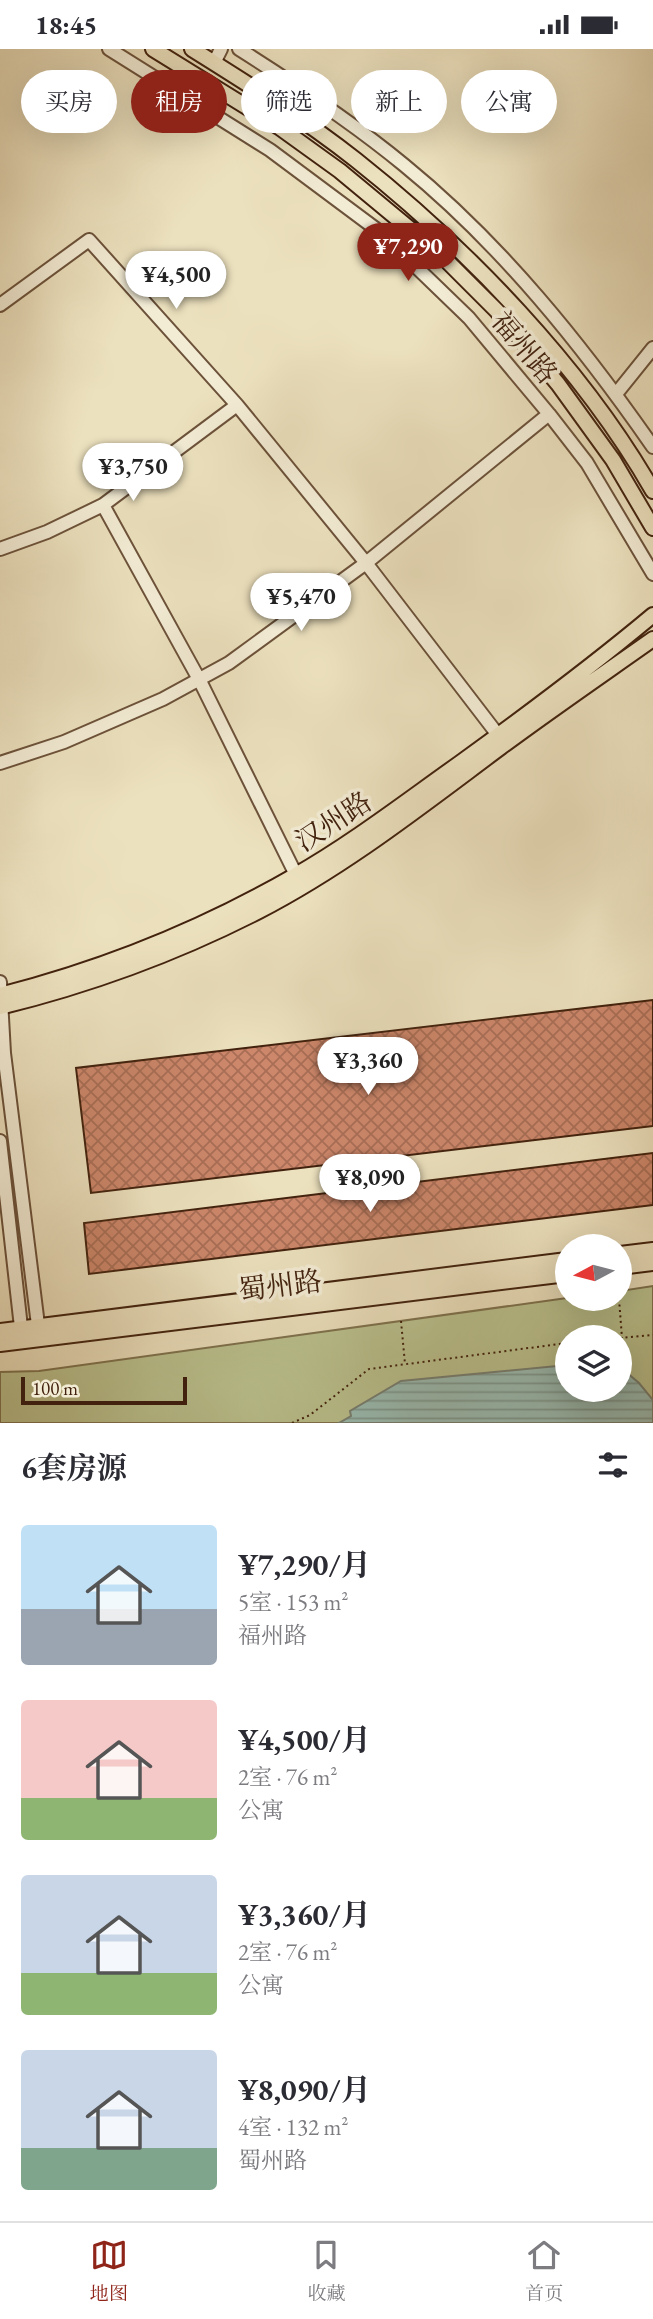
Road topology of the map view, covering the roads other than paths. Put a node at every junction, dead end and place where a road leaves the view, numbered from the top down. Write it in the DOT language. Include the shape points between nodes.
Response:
graph roads {
  1 [pos="109,49"];
  2 [pos="153,49"];
  3 [pos="222,49"];
  4 [pos="239,49"];
  5 [pos="204,54"];
  6 [pos="0,305"];
  7 [pos="653,348"];
  8 [pos="616,394"];
  9 [pos="237,405"];
  10 [pos="549,414"];
  11 [pos="653,447"];
  12 [pos="653,491"];
  13 [pos="103,505"];
  14 [pos="653,529"];
  15 [pos="0,549"];
  16 [pos="366,563"];
  17 [pos="653,574"];
  18 [pos="653,615"];
  19 [pos="653,639"];
  20 [pos="200,681"];
  21 [pos="498,735"];
  22 [pos="0,763"];
  23 [pos="299,881"];
  24 [pos="1,997"];
  25 [pos="0,1141"];
  26 [pos="653,1250"];
  27 [pos="632,1253"];
  28 [pos="555,1262"];
  29 [pos="653,1263"];
  30 [pos="632,1266"];
  31 [pos="555,1275"];
  32 [pos="0,1331"];
  33 [pos="39,1333"];
  34 [pos="22,1335"];
  35 [pos="0,1344"];
  1 -- 10 [label="street, 福州路" via="270,150 380,232 469,318"];
  2 -- 14 [label="main road, 福州路" via="279,127 440,254 497,311 558,384 614,460"];
  3 -- 5 [label="street"];
  4 -- 8 [label="street, 福州路" via="341,116 405,166 512,269"];
  5 -- 12 [label="main road, 福州路" via="355,159 462,253 575,378 628,447"];
  6 -- 9 [label="street" via="89,240"];
  7 -- 8 [label="street"];
  8 -- 11 [label="street, 福州路"];
  9 -- 13 [label="street"];
  9 -- 16 [label="street"];
  10 -- 16 [label="street"];
  10 -- 17 [label="street, 福州路" via="587,463"];
  13 -- 15 [label="street"];
  13 -- 20 [label="street"];
  16 -- 20 [label="street"];
  16 -- 21 [label="street"];
  18 -- 21 [label="main road, 汉州路"];
  19 -- 23 [label="main road, 汉州路" via="357,852"];
  20 -- 22 [label="street" via="64,742"];
  20 -- 23 [label="street"];
  21 -- 23 [label="main road, 汉州路"];
  23 -- 24 [label="main road, 汉州路" via="155,945"];
  24 -- 33 [label="street"];
  25 -- 34 [label="street"];
  26 -- 27 [label="main road"];
  28 -- 33 [label="main road, 蜀州路"];
  29 -- 30 [label="main road"];
  31 -- 33 [label="main road, 蜀州路"];
  32 -- 34 [label="main road, 蜀州路"];
  33 -- 34 [label="main road, 蜀州路"];
  34 -- 35 [label="main road, 蜀州路"];
}
